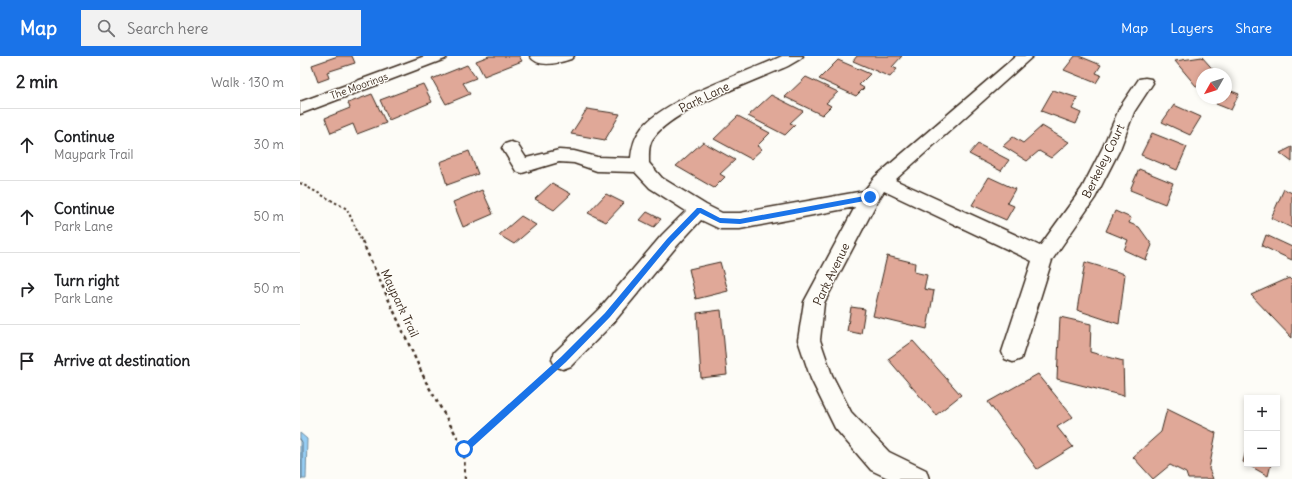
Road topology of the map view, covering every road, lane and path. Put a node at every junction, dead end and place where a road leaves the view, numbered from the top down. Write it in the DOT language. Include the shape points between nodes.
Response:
graph roads {
  1 [pos="440,56"];
  2 [pos="538,56"];
  3 [pos="566,56"];
  4 [pos="796,56"];
  5 [pos="1025,56"];
  6 [pos="1145,82"];
  7 [pos="300,108"];
  8 [pos="511,148"];
  9 [pos="640,165"];
  10 [pos="300,183"];
  11 [pos="876,190"];
  12 [pos="699,210"];
  13 [pos="1043,257"];
  14 [pos="1013,352"];
  15 [pos="564,360"];
  16 [pos="464,449"];
  17 [pos="466,479"];
  18 [pos="917,479"];
  1 -- 7 [label="street, The Moorings"];
  2 -- 3 [label="street" via="541,59"];
  4 -- 9 [label="street, Park Lane" via="711,93 661,120 647,133 640,148"];
  5 -- 11 [label="street"];
  6 -- 13 [label="street, Berkeley Court" via="1126,111 1089,193"];
  8 -- 9 [label="street" via="522,166 559,156 574,157 597,164"];
  9 -- 12 [label="street" via="656,183"];
  10 -- 16 [label="path, Maypark Trail" via="347,209 426,382"];
  11 -- 12 [label="street" via="740,221 720,221"];
  11 -- 13 [label="street"];
  11 -- 18 [label="street, Park Avenue" via="814,302 809,340 822,379 843,420 880,461"];
  12 -- 15 [label="street"];
  13 -- 14 [label="street, Berkeley Court"];
  15 -- 16 [label="path"];
  16 -- 17 [label="path, Maypark Trail"];
}
